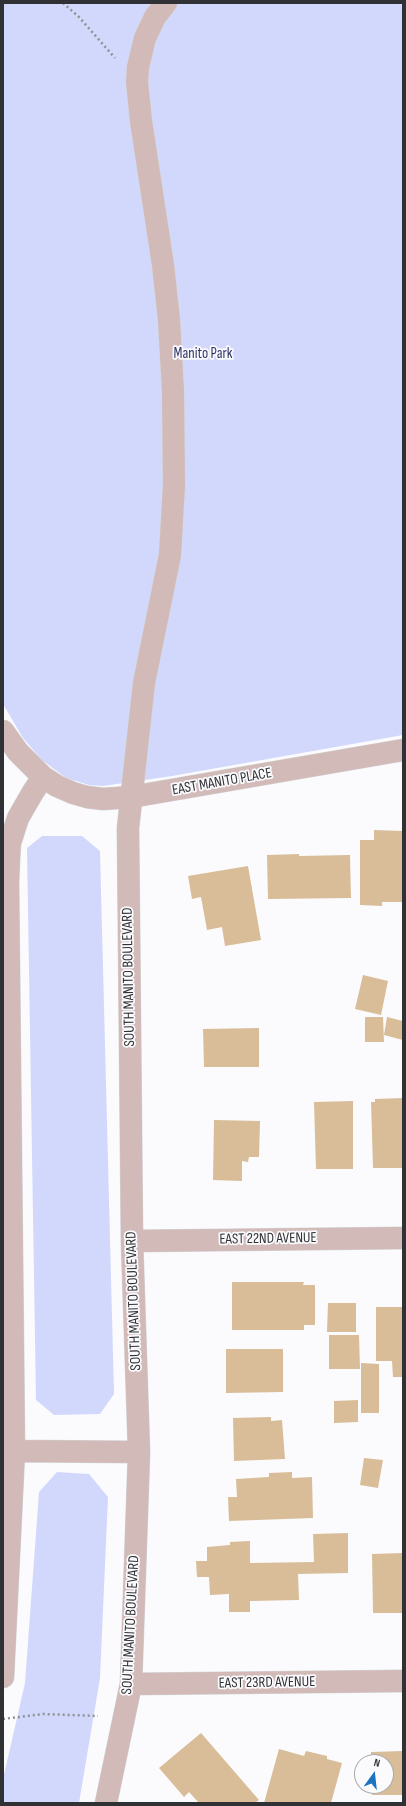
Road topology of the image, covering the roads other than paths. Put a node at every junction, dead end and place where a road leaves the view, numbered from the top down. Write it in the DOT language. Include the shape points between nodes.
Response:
graph roads {
  1 [pos="166,3"];
  2 [pos="3,731"];
  3 [pos="403,750"];
  4 [pos="43,777"];
  5 [pos="131,797"];
  6 [pos="403,1238"];
  7 [pos="132,1242"];
  8 [pos="9,1449"];
  9 [pos="139,1452"];
  10 [pos="3,1678"];
  11 [pos="403,1681"];
  12 [pos="131,1684"];
  13 [pos="106,1803"];
  1 -- 5 [label="street, SOUTH MANITO BOULEVARD" via="155,17 146,38 139,60 137,82 156,210 171,353 175,447 174,515 170,555 144,683"];
  2 -- 4 [label="street, EAST MANITO PLACE" via="18,752"];
  3 -- 5 [label="street, EAST MANITO PLACE"];
  4 -- 5 [label="street, EAST MANITO PLACE" via="57,786 87,797"];
  4 -- 8 [label="street" via="24,806 14,830 10,843 8,882"];
  5 -- 7 [label="street, SOUTH MANITO BOULEVARD" via="127,848"];
  6 -- 7 [label="street, EAST 22ND AVENUE"];
  7 -- 9 [label="street, SOUTH MANITO BOULEVARD"];
  8 -- 9 [label="street"];
  8 -- 10 [label="street"];
  9 -- 12 [label="street, SOUTH MANITO BOULEVARD"];
  11 -- 12 [label="street, EAST 23RD AVENUE"];
  12 -- 13 [label="street, SOUTH MANITO BOULEVARD"];
}
